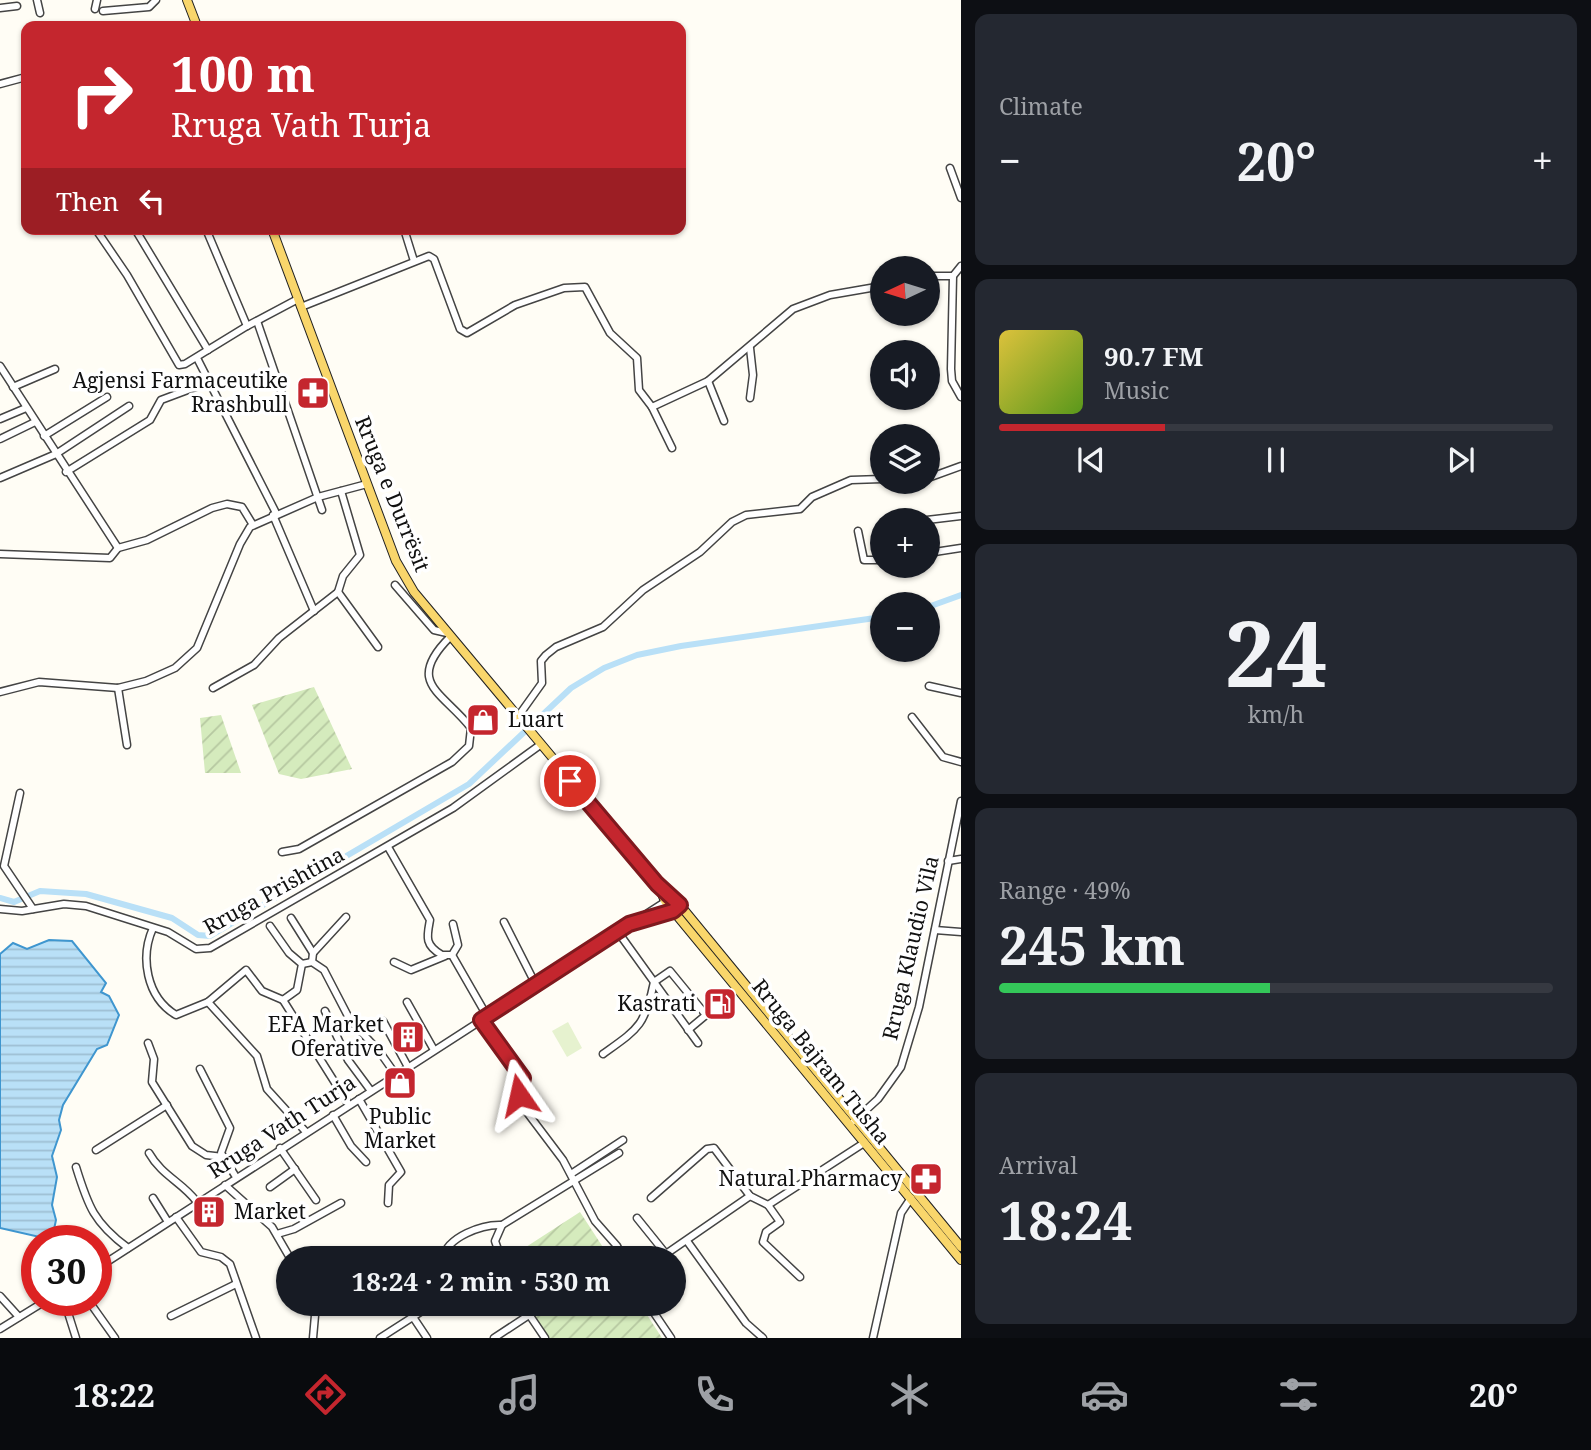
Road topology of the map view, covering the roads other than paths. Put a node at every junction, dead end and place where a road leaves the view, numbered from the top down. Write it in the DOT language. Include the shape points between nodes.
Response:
graph roads {
  1 [pos="97,0"];
  2 [pos="156,0"];
  3 [pos="187,0"];
  4 [pos="39,1"];
  5 [pos="17,6"];
  6 [pos="0,8"];
  7 [pos="95,9"];
  8 [pos="103,11"];
  9 [pos="40,13"];
  10 [pos="195,21"];
  11 [pos="21,78"];
  12 [pos="0,84"];
  13 [pos="950,168"];
  14 [pos="961,198"];
  15 [pos="100,235"];
  16 [pos="139,235"];
  17 [pos="209,235"];
  18 [pos="274,235"];
  19 [pos="406,235"];
  20 [pos="414,261"];
  21 [pos="961,266"];
  22 [pos="940,276"];
  23 [pos="953,276"];
  24 [pos="870,289"];
  25 [pos="300,303"];
  26 [pos="257,321"];
  27 [pos="247,326"];
  28 [pos="750,348"];
  29 [pos="208,351"];
  30 [pos="197,358"];
  31 [pos="0,366"];
  32 [pos="55,369"];
  33 [pos="951,369"];
  34 [pos="960,370"];
  35 [pos="708,381"];
  36 [pos="209,382"];
  37 [pos="13,387"];
  38 [pos="107,397"];
  39 [pos="961,397"];
  40 [pos="750,398"];
  41 [pos="129,406"];
  42 [pos="652,407"];
  43 [pos="26,408"];
  44 [pos="0,419"];
  45 [pos="724,421"];
  46 [pos="34,422"];
  47 [pos="44,436"];
  48 [pos="0,439"];
  49 [pos="672,448"];
  50 [pos="56,454"];
  51 [pos="961,466"];
  52 [pos="66,472"];
  53 [pos="940,474"];
  54 [pos="0,478"];
  55 [pos="870,479"];
  56 [pos="367,484"];
  57 [pos="341,491"];
  58 [pos="318,497"];
  59 [pos="322,510"];
  60 [pos="274,514"];
  61 [pos="961,516"];
  62 [pos="940,518"];
  63 [pos="253,525"];
  64 [pos="858,531"];
  65 [pos="118,548"];
  66 [pos="961,548"];
  67 [pos="940,551"];
  68 [pos="0,554"];
  69 [pos="870,560"];
  70 [pos="396,585"];
  71 [pos="338,592"];
  72 [pos="314,611"];
  73 [pos="448,635"];
  74 [pos="378,647"];
  75 [pos="929,686"];
  76 [pos="118,688"];
  77 [pos="213,688"];
  78 [pos="0,692"];
  79 [pos="961,693"];
  80 [pos="912,717"];
  81 [pos="518,719"];
  82 [pos="537,742"];
  83 [pos="127,745"];
  84 [pos="961,762"];
  85 [pos="20,793"];
  86 [pos="961,801"];
  87 [pos="388,847"];
  88 [pos="282,852"];
  89 [pos="961,859"];
  90 [pos="948,861"];
  91 [pos="657,884"];
  92 [pos="665,901"];
  93 [pos="676,905"];
  94 [pos="0,909"];
  95 [pos="33,909"];
  96 [pos="346,917"];
  97 [pos="291,918"];
  98 [pos="505,922"];
  99 [pos="453,924"];
  100 [pos="629,924"];
  101 [pos="270,926"];
  102 [pos="153,928"];
  103 [pos="935,930"];
  104 [pos="618,932"];
  105 [pos="961,932"];
  106 [pos="313,953"];
  107 [pos="449,955"];
  108 [pos="312,962"];
  109 [pos="394,962"];
  110 [pos="302,964"];
  111 [pos="654,982"];
  112 [pos="536,985"];
  113 [pos="283,1000"];
  114 [pos="208,1002"];
  115 [pos="407,1002"];
  116 [pos="325,1011"];
  117 [pos="484,1018"];
  118 [pos="383,1021"];
  119 [pos="688,1030"];
  120 [pos="148,1043"];
  121 [pos="698,1043"];
  122 [pos="434,1050"];
  123 [pos="603,1054"];
  124 [pos="408,1067"];
  125 [pos="200,1069"];
  126 [pos="396,1075"];
  127 [pos="371,1091"];
  128 [pos="359,1098"];
  129 [pos="167,1105"];
  130 [pos="349,1105"];
  131 [pos="333,1115"];
  132 [pos="853,1122"];
  133 [pos="306,1132"];
  134 [pos="623,1140"];
  135 [pos="864,1143"];
  136 [pos="280,1148"];
  137 [pos="96,1150"];
  138 [pos="149,1153"];
  139 [pos="619,1153"];
  140 [pos="223,1157"];
  141 [pos="366,1162"];
  142 [pos="76,1167"];
  143 [pos="295,1169"];
  144 [pos="573,1176"];
  145 [pos="236,1177"];
  146 [pos="225,1185"];
  147 [pos="270,1187"];
  148 [pos="750,1196"];
  149 [pos="153,1198"];
  150 [pos="652,1198"];
  151 [pos="911,1198"];
  152 [pos="316,1200"];
  153 [pos="197,1202"];
  154 [pos="341,1203"];
  155 [pos="388,1203"];
  156 [pos="768,1205"];
  157 [pos="176,1217"];
  158 [pos="636,1218"];
  159 [pos="169,1222"];
  160 [pos="502,1225"];
  161 [pos="277,1234"];
  162 [pos="687,1241"];
  163 [pos="284,1246"];
  164 [pos="449,1246"];
  165 [pos="497,1246"];
  166 [pos="617,1246"];
  167 [pos="658,1246"];
  168 [pos="680,1246"];
  169 [pos="961,1247"];
  170 [pos="128,1248"];
  171 [pos="112,1258"];
  172 [pos="961,1260"];
  173 [pos="800,1277"];
  174 [pos="236,1284"];
  175 [pos="0,1296"];
  176 [pos="69,1316"];
  177 [pos="99,1316"];
  178 [pos="171,1316"];
  179 [pos="315,1316"];
  180 [pos="528,1316"];
  181 [pos="531,1316"];
  182 [pos="656,1316"];
  183 [pos="19,1317"];
  184 [pos="413,1317"];
  185 [pos="0,1329"];
  186 [pos="76,1338"];
  187 [pos="115,1338"];
  188 [pos="256,1338"];
  189 [pos="313,1338"];
  190 [pos="380,1338"];
  191 [pos="427,1338"];
  192 [pos="494,1338"];
  193 [pos="545,1338"];
  194 [pos="671,1338"];
  195 [pos="762,1338"];
  196 [pos="873,1338"];
  1 -- 7 [label="street"];
  2 -- 8 [label="street" via="149,7"];
  3 -- 10 [label="main road"];
  4 -- 9 [label="street"];
  5 -- 6 [label="street"];
  11 -- 12 [label="street"];
  13 -- 14 [label="street"];
  15 -- 30 [label="street" via="177,363 185,365"];
  16 -- 29 [label="street"];
  17 -- 27 [label="street"];
  18 -- 25 [label="main road, Rruga e Durrësit"];
  19 -- 20 [label="street"];
  20 -- 25 [label="street"];
  20 -- 42 [label="street" via="429,256 434,260 460,329 467,333 515,305 564,288 585,287 610,333 636,358 639,390"];
  21 -- 23 [label="street"];
  22 -- 23 [label="street"];
  23 -- 33 [label="street"];
  24 -- 28 [label="street" via="806,302 781,318"];
  25 -- 26 [label="street"];
  25 -- 56 [label="main road, Rruga e Durrësit"];
  26 -- 27 [label="street"];
  26 -- 58 [label="street"];
  27 -- 29 [label="street"];
  28 -- 35 [label="street"];
  28 -- 40 [label="street"];
  29 -- 30 [label="street"];
  30 -- 36 [label="street"];
  31 -- 37 [label="street"];
  32 -- 37 [label="street"];
  33 -- 34 [label="street"];
  33 -- 39 [label="street" via="951,381"];
  35 -- 42 [label="street"];
  35 -- 45 [label="street"];
  36 -- 52 [label="street" via="161,400 150,419"];
  36 -- 60 [label="street"];
  37 -- 43 [label="street"];
  38 -- 47 [label="street"];
  41 -- 50 [label="street"];
  42 -- 49 [label="street"];
  43 -- 44 [label="street"];
  43 -- 46 [label="street"];
  46 -- 47 [label="street"];
  46 -- 48 [label="street"];
  47 -- 50 [label="street"];
  50 -- 52 [label="street"];
  50 -- 54 [label="street"];
  51 -- 53 [label="street"];
  52 -- 65 [label="street"];
  55 -- 81 [label="street" via="850,480 813,497 800,509 746,515 732,522 700,552 643,590 603,628 546,655 541,661 542,683"];
  56 -- 57 [label="street"];
  56 -- 73 [label="main road, Rruga e Durrësit" via="404,576"];
  57 -- 58 [label="street"];
  57 -- 71 [label="street" via="360,555 343,576"];
  58 -- 59 [label="street"];
  58 -- 60 [label="street"];
  60 -- 63 [label="street"];
  60 -- 72 [label="street"];
  61 -- 62 [label="street"];
  63 -- 65 [label="street" via="242,507 227,504"];
  63 -- 76 [label="street" via="240,544 192,656 158,677"];
  64 -- 69 [label="street" via="864,560"];
  65 -- 68 [label="street" via="110,558 97,560"];
  66 -- 67 [label="street"];
  70 -- 73 [label="street" via="434,630"];
  71 -- 72 [label="street"];
  71 -- 74 [label="street"];
  72 -- 77 [label="street" via="254,665"];
  73 -- 81 [label="main road, Rruga e Durrësit"];
  73 -- 88 [label="street" via="433,653 428,676 431,687 471,728 469,746 452,762 299,849"];
  75 -- 79 [label="street"];
  76 -- 78 [label="street" via="39,682"];
  76 -- 83 [label="street"];
  80 -- 84 [label="street" via="943,757"];
  81 -- 82 [label="main road, Rruga e Durrësit"];
  82 -- 87 [label="street, Rruga Prishtina" via="453,808"];
  82 -- 91 [label="main road, Rruga Bajram Tusha"];
  85 -- 95 [label="street" via="4,866"];
  86 -- 90 [label="street, Rruga Klaudio Vila"];
  87 -- 102 [label="street, Rruga Prishtina" via="210,948 196,949"];
  87 -- 107 [label="street" via="430,920 428,942 437,952"];
  89 -- 90 [label="street"];
  90 -- 103 [label="street, Rruga Klaudio Vila"];
  91 -- 92 [label="main road, Rruga Bajram Tusha"];
  91 -- 93 [label="main road, Rruga Bajram Tusha"];
  92 -- 93 [label="main road, Rruga Bajram Tusha"];
  92 -- 100 [label="street, Rruga Vath Turja"];
  93 -- 100 [label="street, Rruga Vath Turja"];
  93 -- 132 [label="main road, Rruga Bajram Tusha"];
  94 -- 95 [label="street, Rruga Prishtina"];
  95 -- 102 [label="street, Rruga Prishtina" via="75,904"];
  96 -- 106 [label="street"];
  97 -- 106 [label="street"];
  98 -- 112 [label="street"];
  99 -- 107 [label="street" via="459,940"];
  100 -- 104 [label="street, Rruga Vath Turja"];
  101 -- 110 [label="street" via="289,954"];
  102 -- 114 [label="street" via="145,962 163,1005 183,1015"];
  103 -- 105 [label="street"];
  103 -- 132 [label="street, Rruga Klaudio Vila" via="901,1067 878,1099"];
  104 -- 111 [label="street"];
  104 -- 112 [label="street, Rruga Vath Turja"];
  106 -- 108 [label="street"];
  107 -- 109 [label="street" via="411,970"];
  107 -- 117 [label="street"];
  108 -- 110 [label="street"];
  108 -- 126 [label="street" via="324,970 350,1020"];
  110 -- 113 [label="street" via="297,989"];
  111 -- 119 [label="street"];
  111 -- 119 [label="street" via="673,971 705,1013"];
  111 -- 123 [label="street" via="638,1029"];
  112 -- 117 [label="street, Rruga Vath Turja"];
  113 -- 114 [label="street" via="262,990 246,970"];
  113 -- 130 [label="street"];
  114 -- 133 [label="street" via="257,1056 267,1089"];
  115 -- 122 [label="street"];
  116 -- 127 [label="street" via="348,1060"];
  117 -- 122 [label="street, Rruga Vath Turja"];
  117 -- 144 [label="street" via="523,1078 520,1102"];
  118 -- 124 [label="street"];
  119 -- 121 [label="street"];
  120 -- 129 [label="street" via="154,1059 152,1082"];
  122 -- 124 [label="street, Rruga Vath Turja"];
  124 -- 126 [label="street, Rruga Vath Turja"];
  125 -- 140 [label="street" via="230,1128"];
  126 -- 127 [label="street, Rruga Vath Turja"];
  127 -- 128 [label="street, Rruga Vath Turja"];
  128 -- 130 [label="street, Rruga Vath Turja"];
  128 -- 155 [label="street" via="401,1172 388,1185"];
  129 -- 137 [label="street"];
  129 -- 140 [label="street" via="195,1149"];
  130 -- 131 [label="street, Rruga Vath Turja"];
  131 -- 133 [label="street, Rruga Vath Turja"];
  131 -- 141 [label="street"];
  132 -- 135 [label="main road, Rruga Bajram Tusha"];
  132 -- 169 [label="main road, Rruga Bajram Tusha"];
  133 -- 136 [label="street, Rruga Vath Turja"];
  134 -- 144 [label="street"];
  135 -- 151 [label="main road, Rruga Bajram Tusha"];
  135 -- 156 [label="street"];
  136 -- 143 [label="street"];
  136 -- 145 [label="street, Rruga Vath Turja"];
  138 -- 153 [label="street" via="162,1172"];
  139 -- 144 [label="street"];
  140 -- 145 [label="street"];
  142 -- 170 [label="street" via="94,1216"];
  143 -- 147 [label="street"];
  143 -- 152 [label="street"];
  144 -- 160 [label="street"];
  144 -- 166 [label="street" via="594,1222"];
  145 -- 146 [label="street, Rruga Vath Turja"];
  146 -- 153 [label="street, Rruga Vath Turja"];
  146 -- 161 [label="street"];
  148 -- 150 [label="street" via="714,1148 707,1149"];
  148 -- 156 [label="street"];
  148 -- 162 [label="street"];
  149 -- 159 [label="street"];
  151 -- 172 [label="main road, Rruga Bajram Tusha"];
  151 -- 196 [label="street" via="901,1213"];
  153 -- 157 [label="street, Rruga Vath Turja"];
  154 -- 161 [label="street"];
  156 -- 173 [label="street" via="780,1222 766,1232 764,1242"];
  157 -- 159 [label="street, Rruga Vath Turja"];
  157 -- 174 [label="street" via="201,1252 230,1264"];
  158 -- 167 [label="street"];
  159 -- 170 [label="street, Rruga Vath Turja"];
  160 -- 164 [label="street" via="472,1231"];
  160 -- 165 [label="street"];
  161 -- 163 [label="street"];
  162 -- 168 [label="street"];
  162 -- 195 [label="street"];
  170 -- 171 [label="street, Rruga Vath Turja"];
  174 -- 178 [label="street"];
  174 -- 188 [label="street"];
  175 -- 183 [label="street"];
  176 -- 186 [label="street"];
  177 -- 187 [label="street"];
  179 -- 189 [label="street"];
  180 -- 192 [label="street"];
  181 -- 193 [label="street"];
  182 -- 194 [label="street"];
  183 -- 185 [label="street"];
  184 -- 190 [label="street"];
  184 -- 191 [label="street"];
}
